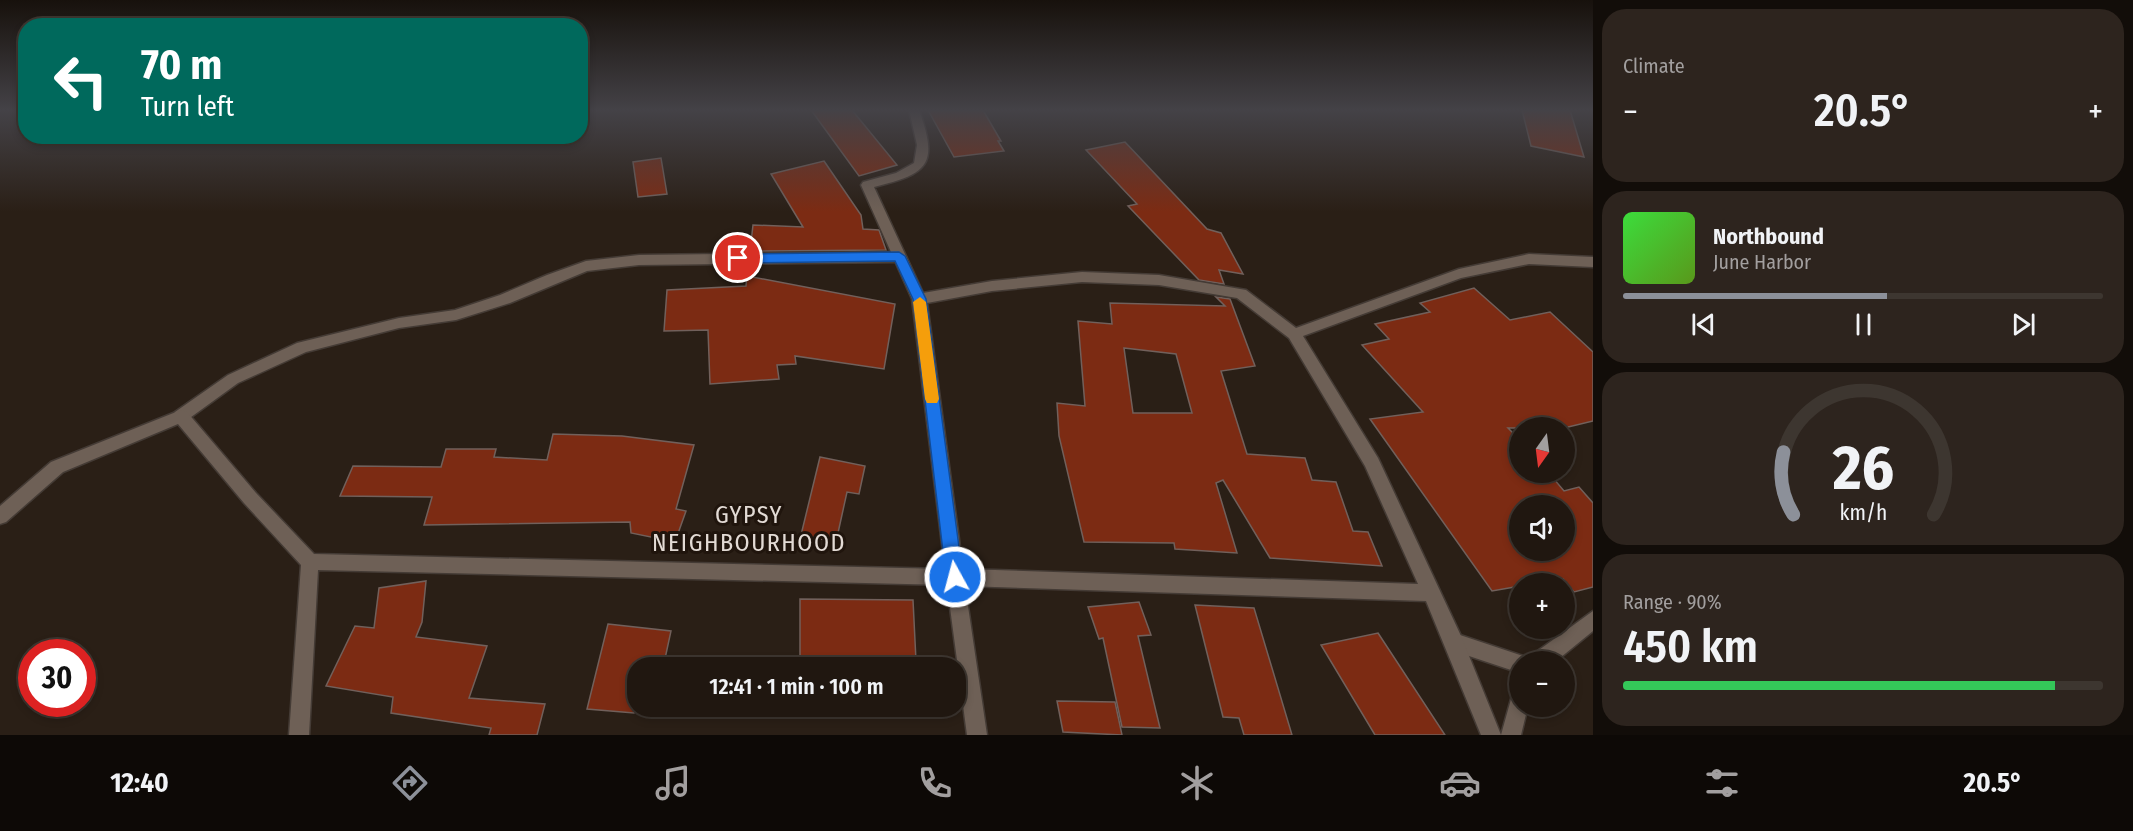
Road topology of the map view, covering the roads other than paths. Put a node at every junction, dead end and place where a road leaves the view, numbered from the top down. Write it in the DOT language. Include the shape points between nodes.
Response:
graph roads {
  1 [pos="924,144"];
  2 [pos="899,256"];
  3 [pos="1593,262"];
  4 [pos="919,299"];
  5 [pos="1294,334"];
  6 [pos="181,416"];
  7 [pos="0,517"];
  8 [pos="310,562"];
  9 [pos="955,577"];
  10 [pos="1432,593"];
  11 [pos="1593,620"];
  12 [pos="1454,642"];
  13 [pos="1553,651"];
  14 [pos="1509,660"];
  15 [pos="1515,717"];
  16 [pos="299,735"];
  17 [pos="977,735"];
  18 [pos="1491,735"];
  19 [pos="1510,735"];
  1 -- 2 [label="street" via="922,159 905,176 867,185"];
  2 -- 4 [label="street"];
  2 -- 6 [label="street" via="639,260 586,266 456,315 399,323 302,347 233,379"];
  3 -- 5 [label="street" via="1529,259 1459,274"];
  4 -- 5 [label="street" via="992,286 1082,277 1159,280 1241,294"];
  4 -- 9 [label="street"];
  5 -- 10 [label="street" via="1372,462"];
  6 -- 7 [label="street" via="57,467"];
  6 -- 8 [label="street"];
  8 -- 9 [label="street"];
  8 -- 16 [label="street"];
  9 -- 10 [label="street"];
  9 -- 17 [label="street"];
  10 -- 12 [label="street"];
  11 -- 13 [label="street"];
  12 -- 14 [label="street"];
  12 -- 18 [label="street"];
  15 -- 19 [label="street"];
}
